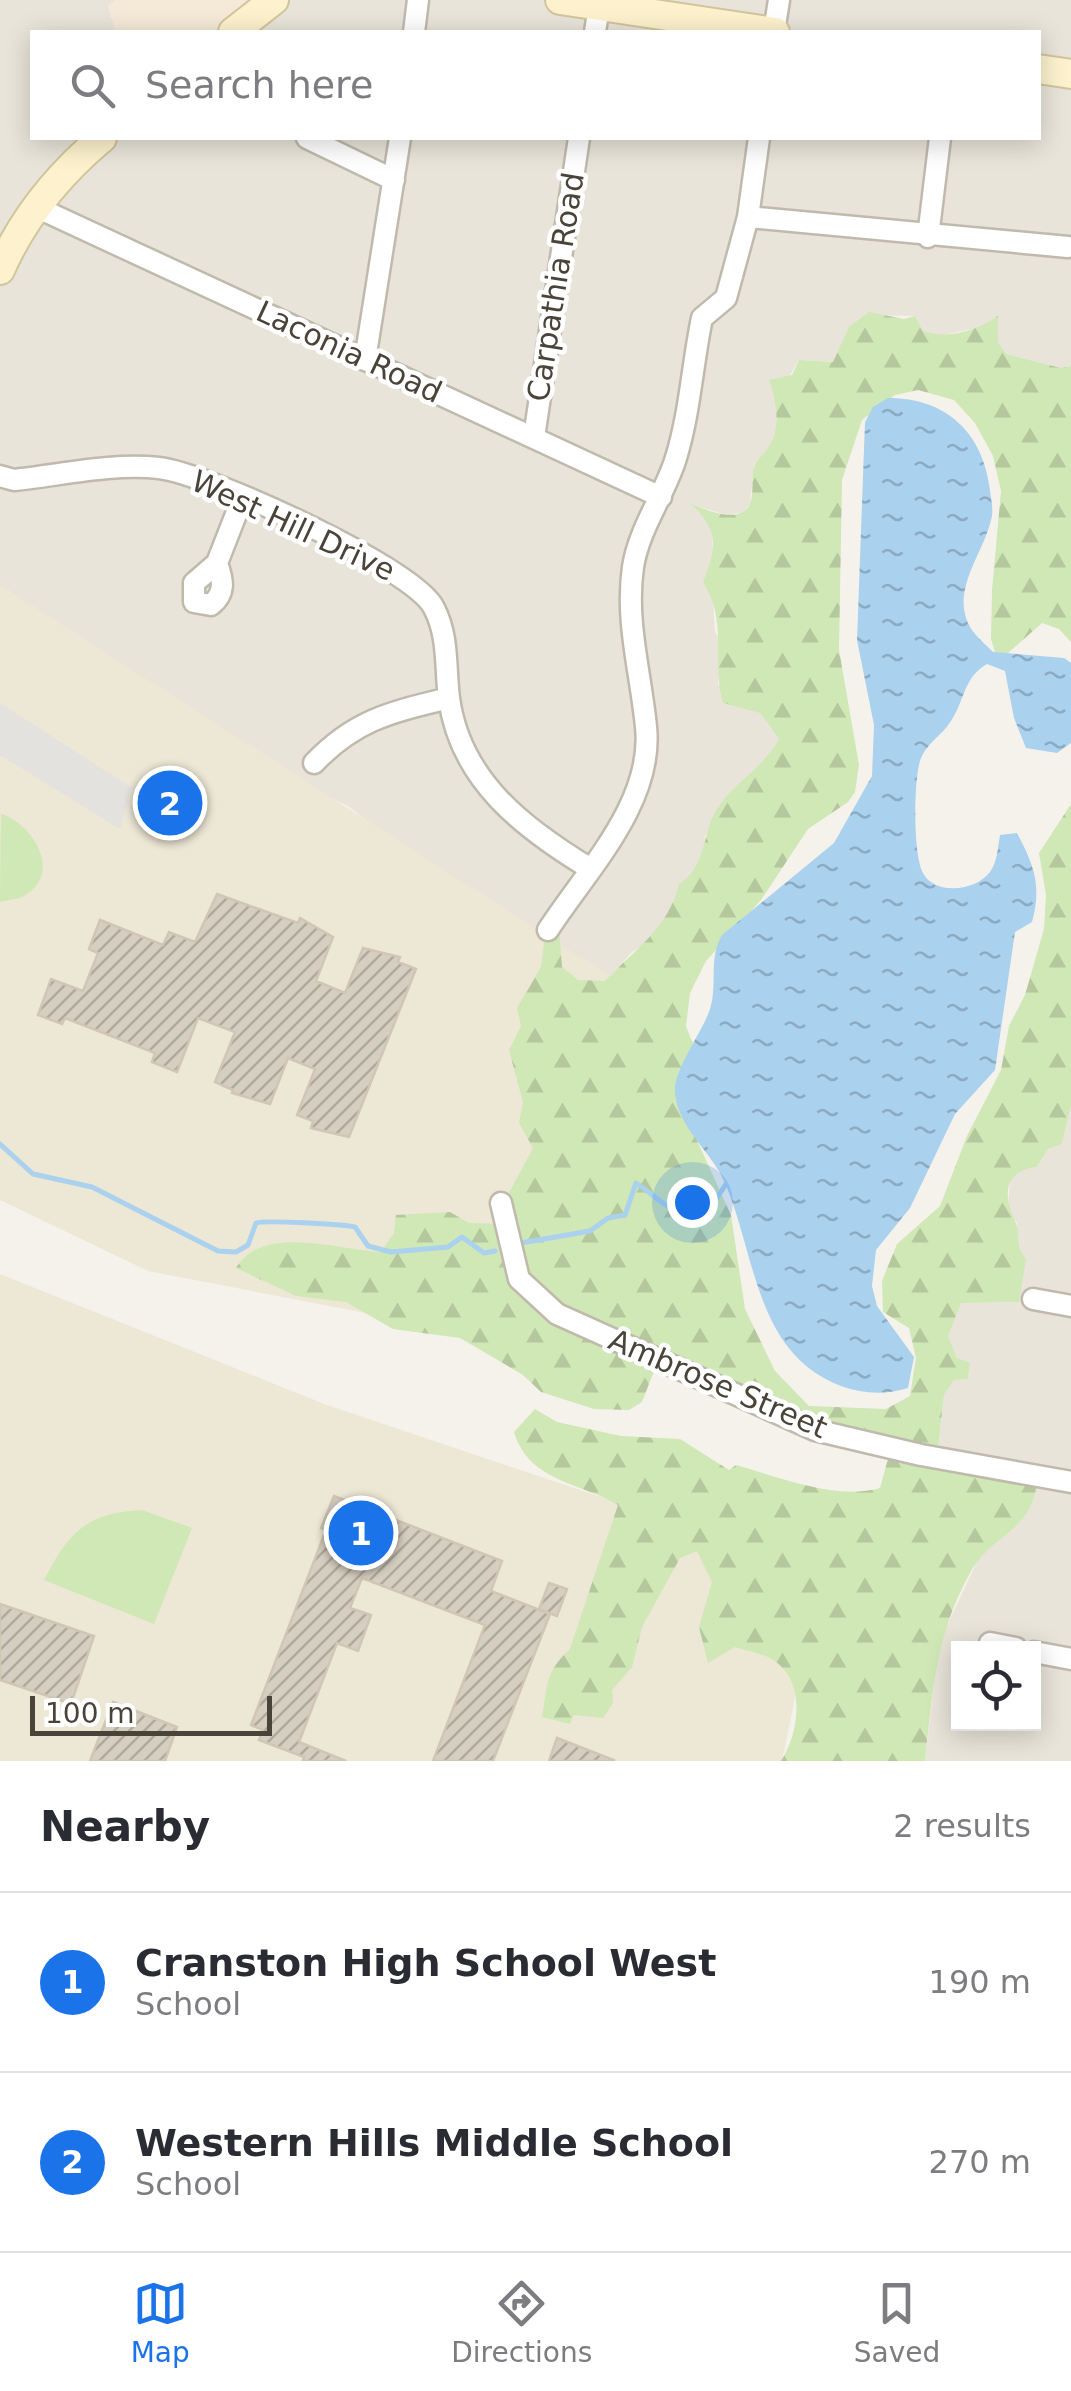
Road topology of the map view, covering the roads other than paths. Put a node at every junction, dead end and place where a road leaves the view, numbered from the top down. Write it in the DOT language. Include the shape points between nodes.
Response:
graph roads {
  1 [pos="274,0"];
  2 [pos="418,0"];
  3 [pos="560,0"];
  4 [pos="780,0"];
  5 [pos="597,19"];
  6 [pos="236,30"];
  7 [pos="414,30"];
  8 [pos="748,30"];
  9 [pos="775,30"];
  10 [pos="1041,69"];
  11 [pos="1071,74"];
  12 [pos="100,140"];
  13 [pos="311,140"];
  14 [pos="400,140"];
  15 [pos="579,140"];
  16 [pos="760,140"];
  17 [pos="940,140"];
  18 [pos="394,180"];
  19 [pos="36,207"];
  20 [pos="748,218"];
  21 [pos="928,237"];
  22 [pos="1068,247"];
  23 [pos="0,270"];
  24 [pos="365,360"];
  25 [pos="534,438"];
  26 [pos="0,476"];
  27 [pos="662,497"];
  28 [pos="242,499"];
  29 [pos="218,564"];
  30 [pos="450,698"];
  31 [pos="314,763"];
  32 [pos="589,868"];
  33 [pos="548,930"];
  34 [pos="502,1202"];
  35 [pos="1033,1298"];
  36 [pos="1071,1306"];
  37 [pos="1071,1482"];
  38 [pos="1041,1653"];
  39 [pos="1071,1659"];
  1 -- 6 [label="main road"];
  2 -- 7 [label="street"];
  3 -- 5 [label="main road"];
  4 -- 9 [label="street"];
  5 -- 8 [label="main road"];
  10 -- 11 [label="main road"];
  12 -- 19 [label="main road"];
  13 -- 18 [label="street"];
  14 -- 18 [label="street"];
  15 -- 25 [label="street, Carpathia Road"];
  16 -- 20 [label="street"];
  17 -- 21 [label="street"];
  18 -- 24 [label="street"];
  19 -- 23 [label="main road"];
  19 -- 24 [label="street, Laconia Road"];
  20 -- 21 [label="street"];
  20 -- 27 [label="street" via="726,298 702,318 685,428"];
  21 -- 22 [label="street"];
  24 -- 25 [label="street, Laconia Road"];
  25 -- 27 [label="street, Laconia Road"];
  26 -- 28 [label="street, West Hill Drive" via="162,468"];
  27 -- 32 [label="street" via="642,532 633,568 632,616 647,731 643,770 632,804"];
  28 -- 29 [label="street"];
  28 -- 30 [label="street, West Hill Drive" via="381,562 423,590 449,658"];
  30 -- 31 [label="street" via="378,716 340,735"];
  30 -- 32 [label="street, West Hill Drive" via="461,742 484,788"];
  32 -- 33 [label="street"];
  34 -- 37 [label="street, Ambrose Street" via="518,1279 557,1314 815,1430"];
  35 -- 36 [label="street"];
  38 -- 39 [label="street"];
}
